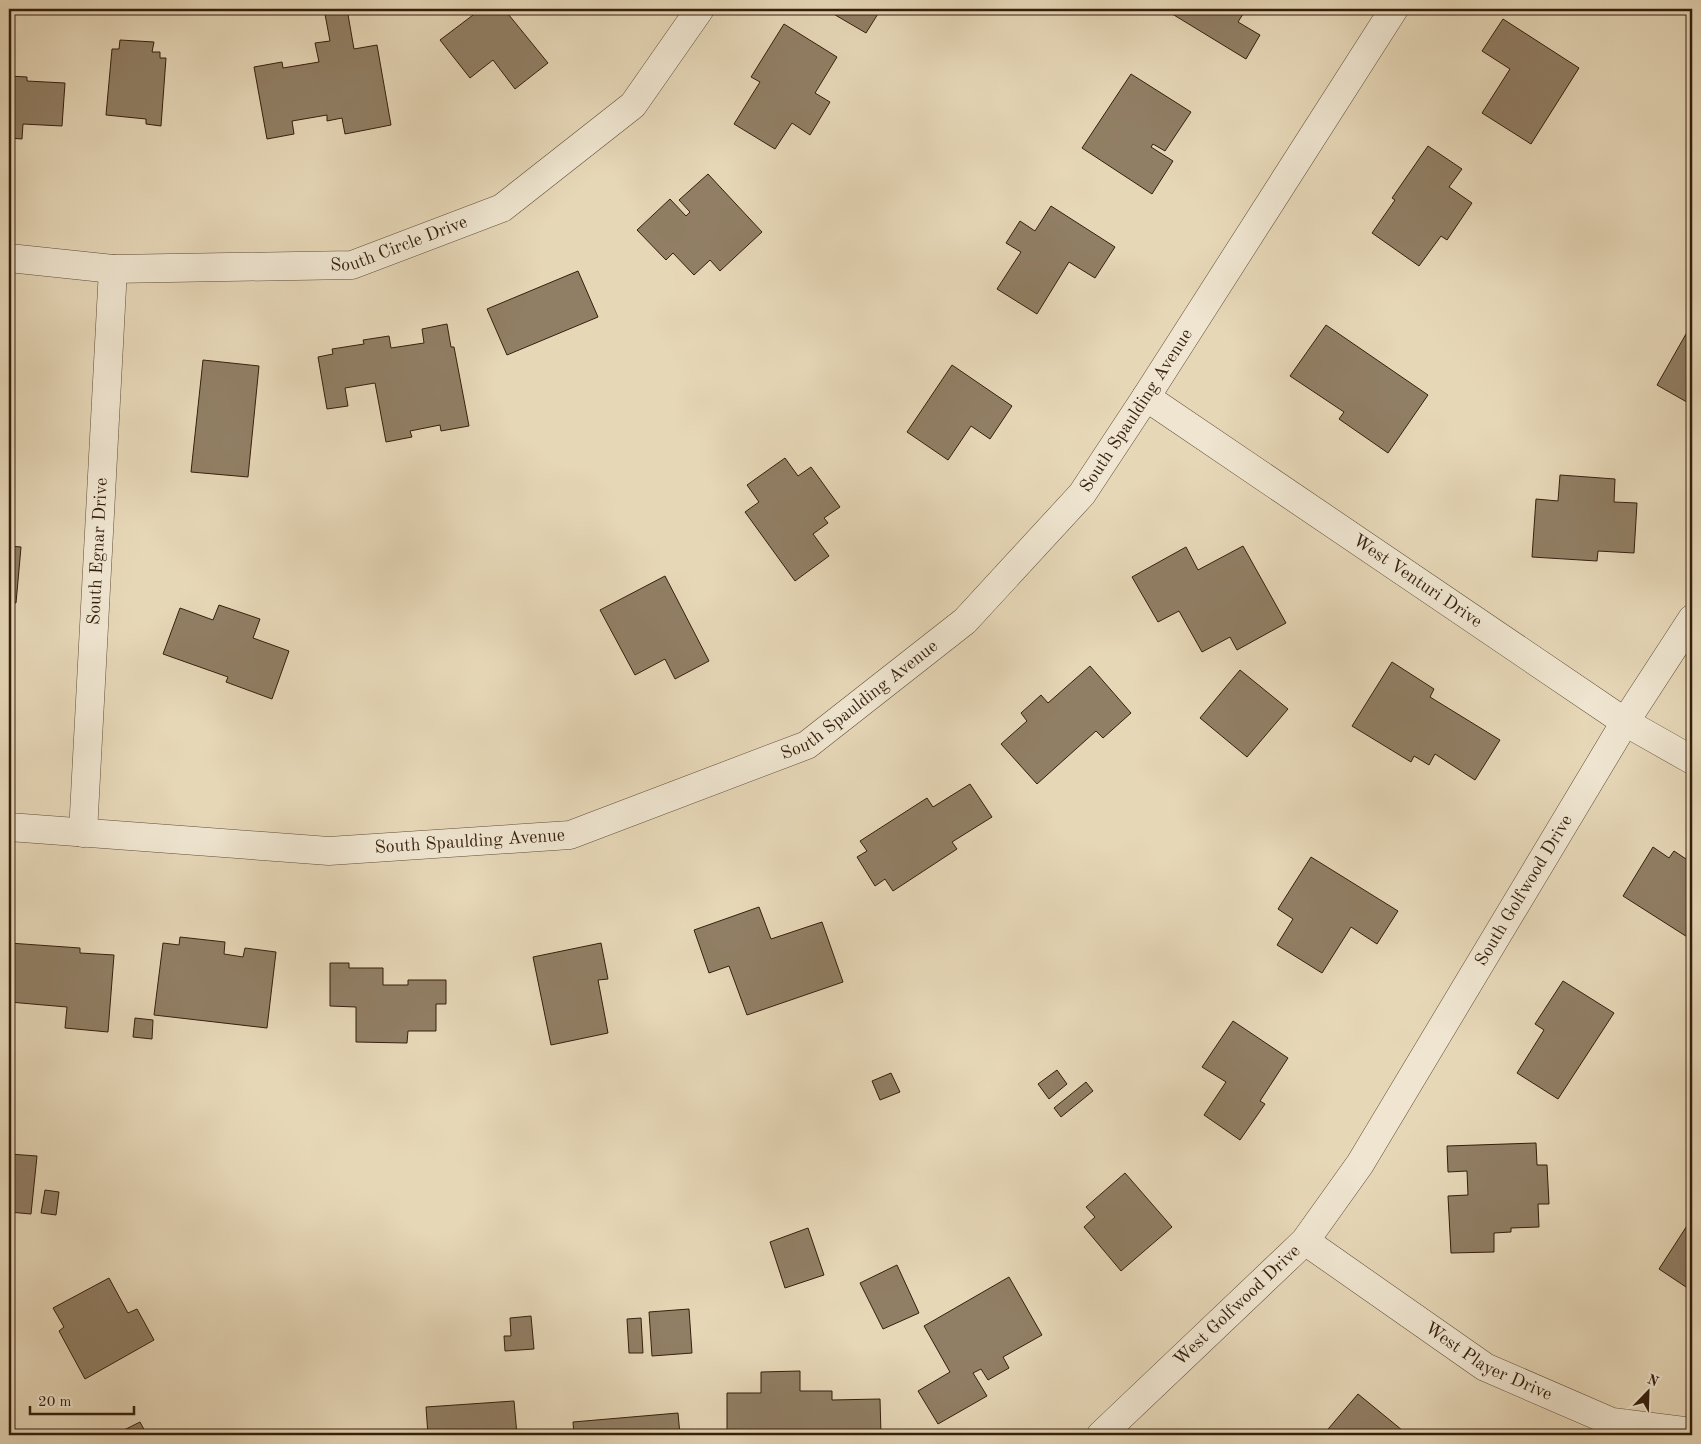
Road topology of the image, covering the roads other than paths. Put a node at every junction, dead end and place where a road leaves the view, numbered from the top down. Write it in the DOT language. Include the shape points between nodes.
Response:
graph roads {
  1 [pos="700,9"];
  2 [pos="1394,9"];
  3 [pos="9,258"];
  4 [pos="113,269"];
  5 [pos="1146,397"];
  6 [pos="1692,619"];
  7 [pos="1625,722"];
  8 [pos="1692,760"];
  9 [pos="9,827"];
  10 [pos="83,833"];
  11 [pos="1360,1164"];
  12 [pos="1305,1242"];
  13 [pos="1692,1432"];
  14 [pos="1101,1435"];
  1 -- 4 [label="street, South Circle Drive" via="633,105 502,208 352,265"];
  2 -- 5 [label="street, South Spaulding Avenue"];
  3 -- 4 [label="street, South Circle Drive"];
  4 -- 10 [label="street, South Egnar Drive"];
  5 -- 7 [label="street, West Venturi Drive"];
  5 -- 10 [label="street, South Spaulding Avenue" via="1082,494 965,621 807,745 570,834 328,851"];
  6 -- 7 [label="street, South Golfwood Drive"];
  7 -- 8 [label="street, West Venturi Drive"];
  7 -- 11 [label="street, South Golfwood Drive"];
  9 -- 10 [label="street, South Spaulding Avenue"];
  11 -- 12 [label="street, West Golfwood Drive"];
  12 -- 13 [label="street, West Player Drive" via="1485,1367 1612,1422"];
  12 -- 14 [label="street, West Golfwood Drive"];
}
